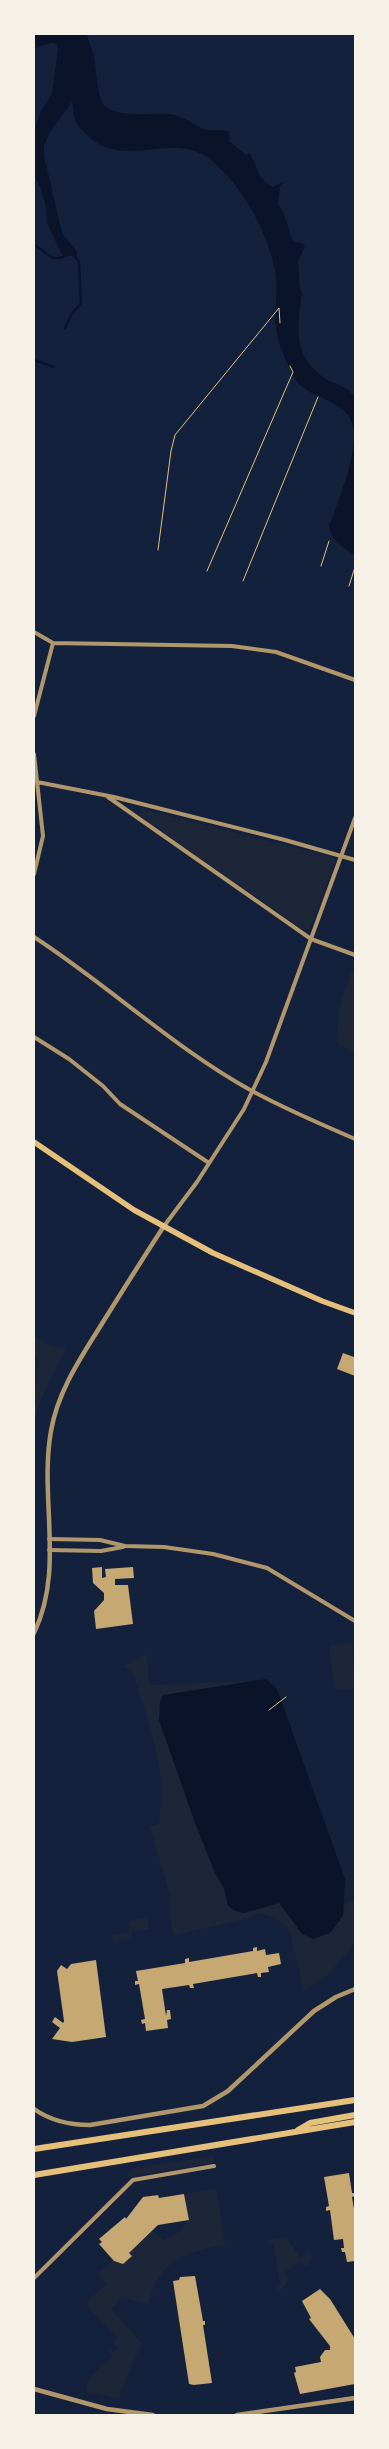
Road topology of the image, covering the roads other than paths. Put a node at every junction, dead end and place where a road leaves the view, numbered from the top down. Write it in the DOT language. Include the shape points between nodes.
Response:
graph roads {
  1 [pos="34,632"];
  2 [pos="53,643"];
  3 [pos="355,680"];
  4 [pos="34,716"];
  5 [pos="34,754"];
  6 [pos="37,782"];
  7 [pos="106,795"];
  8 [pos="355,818"];
  9 [pos="341,855"];
  10 [pos="355,860"];
  11 [pos="34,874"];
  12 [pos="34,937"];
  13 [pos="311,938"];
  14 [pos="355,955"];
  15 [pos="34,1036"];
  16 [pos="252,1091"];
  17 [pos="355,1139"];
  18 [pos="34,1142"];
  19 [pos="209,1163"];
  20 [pos="164,1226"];
  21 [pos="355,1312"];
  22 [pos="49,1539"];
  23 [pos="125,1546"];
  24 [pos="50,1550"];
  25 [pos="355,1621"];
  26 [pos="34,1633"];
  27 [pos="355,1989"];
  28 [pos="355,2100"];
  29 [pos="34,2109"];
  30 [pos="355,2115"];
  31 [pos="355,2122"];
  32 [pos="294,2132"];
  33 [pos="34,2149"];
  34 [pos="214,2166"];
  35 [pos="34,2175"];
  36 [pos="34,2278"];
  37 [pos="34,2389"];
  38 [pos="355,2398"];
  39 [pos="252,2414"];
  40 [pos="152,2415"];
  41 [pos="237,2415"];
  1 -- 2 [label="street"];
  2 -- 3 [label="street" via="232,646 276,652"];
  2 -- 4 [label="street"];
  5 -- 6 [label="street"];
  6 -- 7 [label="street"];
  6 -- 11 [label="street" via="43,836"];
  7 -- 9 [label="street"];
  7 -- 13 [label="street"];
  8 -- 9 [label="street"];
  9 -- 10 [label="street"];
  9 -- 13 [label="street"];
  12 -- 16 [label="street" via="192,1052"];
  13 -- 14 [label="street"];
  13 -- 16 [label="street" via="266,1062"];
  15 -- 19 [label="street" via="69,1059 120,1104"];
  16 -- 17 [label="street"];
  16 -- 19 [label="street"];
  18 -- 20 [label="main road" via="134,1210"];
  19 -- 20 [label="street"];
  20 -- 21 [label="main road" via="213,1253 322,1301"];
  20 -- 22 [label="street" via="80,1356 57,1405 48,1462"];
  22 -- 23 [label="street" via="100,1540"];
  22 -- 24 [label="street"];
  23 -- 24 [label="street" via="101,1551"];
  23 -- 25 [label="street" via="164,1547 213,1554 267,1568"];
  24 -- 26 [label="street" via="45,1603"];
  27 -- 29 [label="street" via="314,2011 228,2091 203,2106 90,2125 72,2125"];
  28 -- 33 [label="highway"];
  30 -- 32 [label="highway" via="310,2123"];
  31 -- 32 [label="highway"];
  32 -- 35 [label="highway"];
  34 -- 36 [label="street" via="133,2180"];
  37 -- 40 [label="street" via="107,2409"];
  38 -- 39 [label="street"];
  39 -- 41 [label="street"];
}
